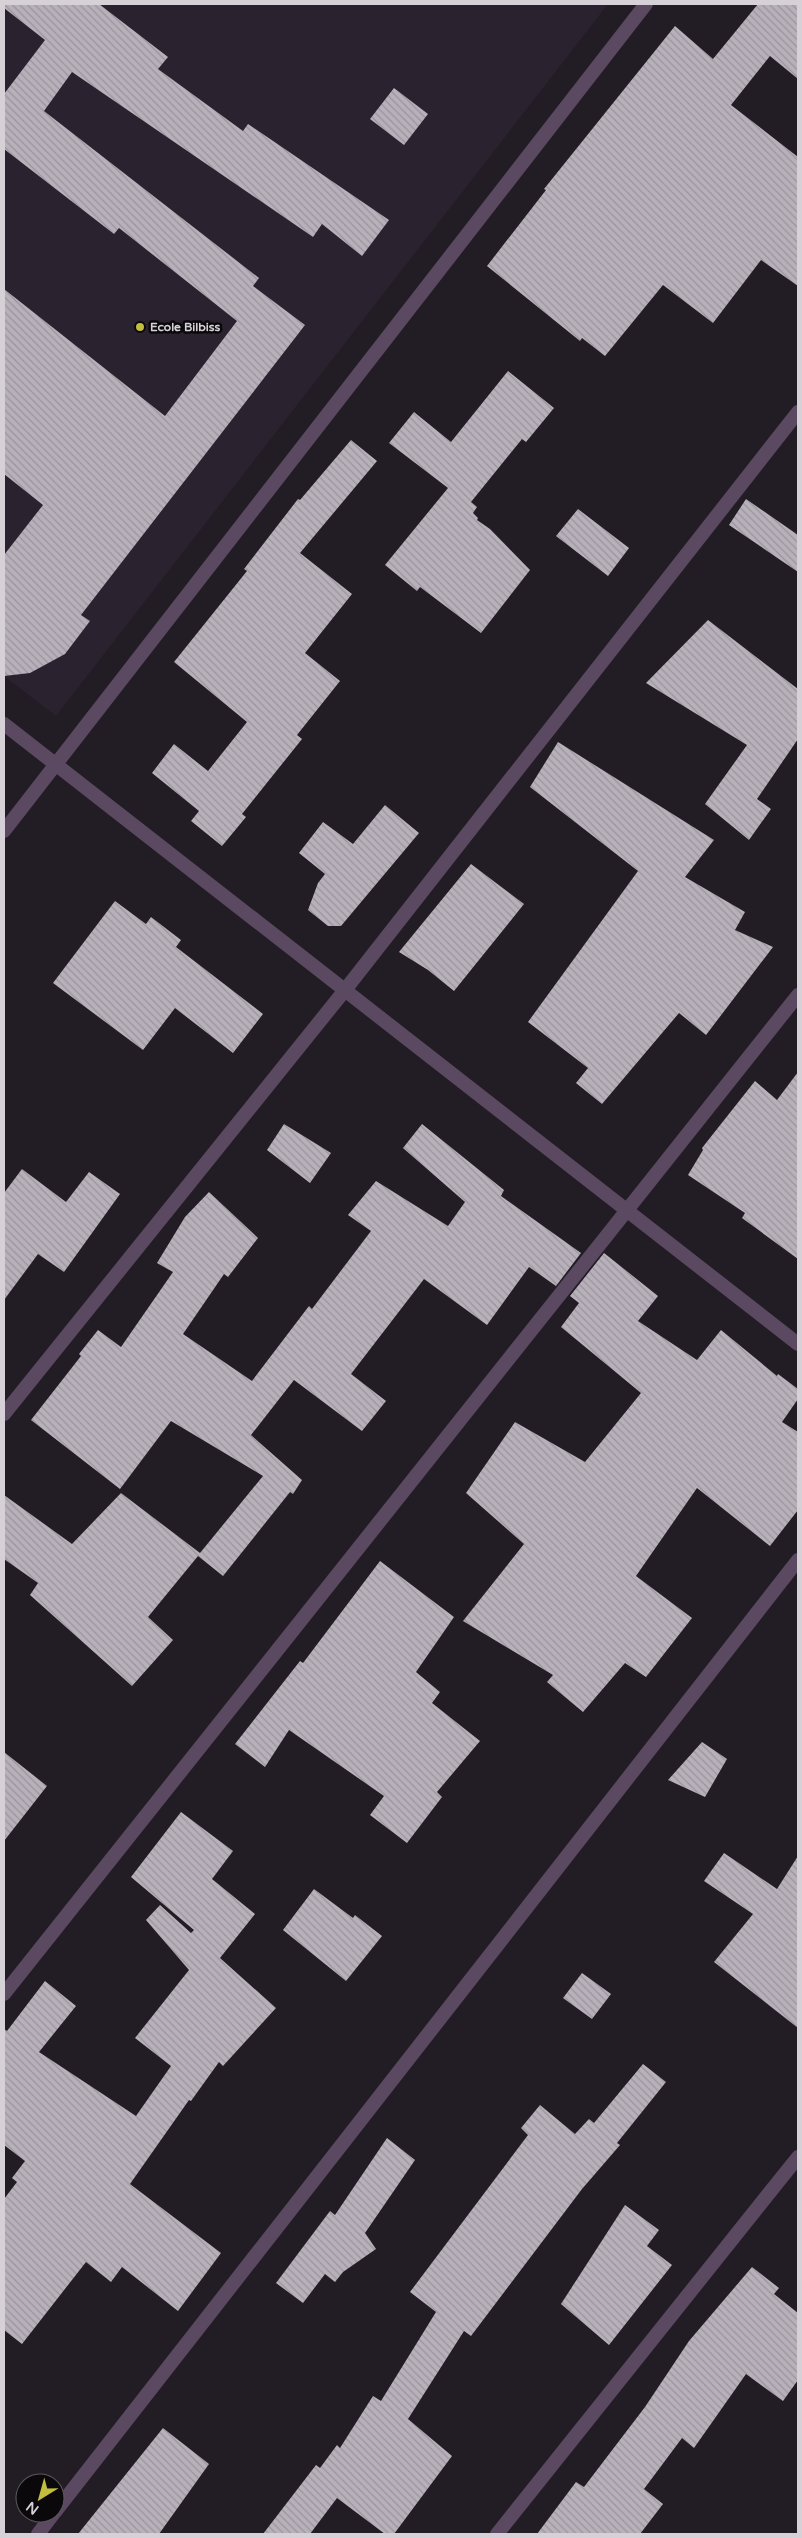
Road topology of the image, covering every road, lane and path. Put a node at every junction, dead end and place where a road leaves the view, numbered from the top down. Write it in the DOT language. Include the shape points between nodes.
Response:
graph roads {
  1 [pos="646,4"];
  2 [pos="798,412"];
  3 [pos="4,724"];
  4 [pos="56,765"];
  5 [pos="4,831"];
  6 [pos="345,990"];
  7 [pos="798,995"];
  8 [pos="628,1212"];
  9 [pos="798,1344"];
  10 [pos="4,1414"];
  11 [pos="798,1560"];
  12 [pos="4,1994"];
  13 [pos="798,2158"];
  14 [pos="65,2500"];
  15 [pos="47,2523"];
  16 [pos="38,2534"];
  17 [pos="497,2534"];
  1 -- 4 [label="street"];
  2 -- 6 [label="street"];
  3 -- 4 [label="street"];
  4 -- 5 [label="street"];
  4 -- 6 [label="street"];
  6 -- 8 [label="street"];
  6 -- 10 [label="street"];
  7 -- 8 [label="street"];
  8 -- 9 [label="street"];
  8 -- 12 [label="street"];
  11 -- 14 [label="street"];
  13 -- 17 [label="street"];
  15 -- 16 [label="street"];
}
